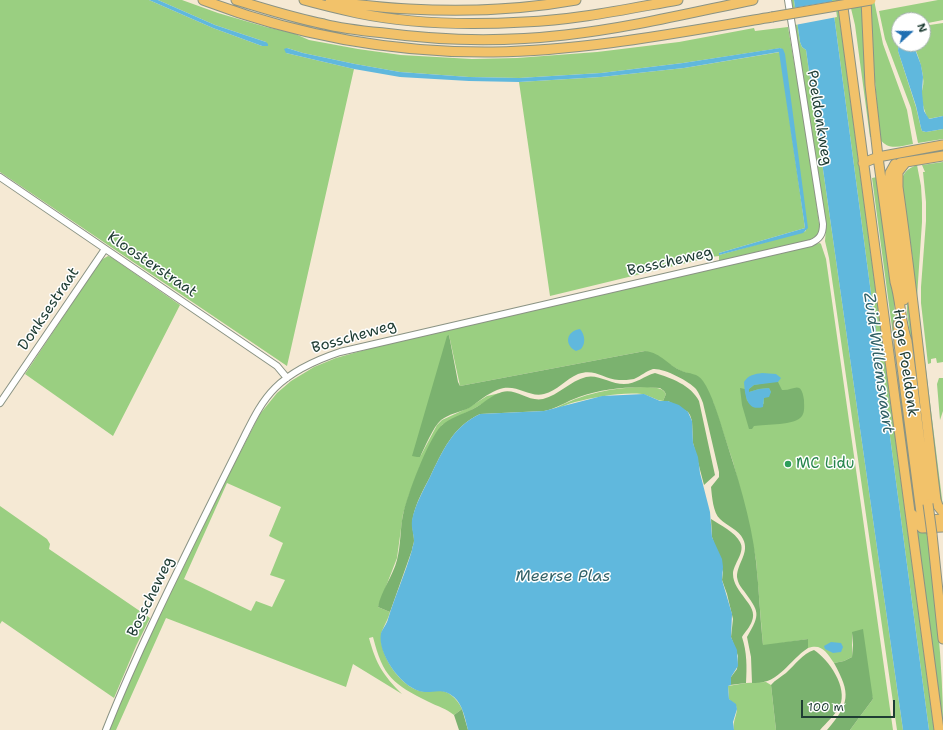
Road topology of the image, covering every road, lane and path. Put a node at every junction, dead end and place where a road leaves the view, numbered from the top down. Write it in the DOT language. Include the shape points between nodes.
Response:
graph roads {
  1 [pos="203,0"];
  2 [pos="236,0"];
  3 [pos="304,0"];
  4 [pos="311,0"];
  5 [pos="576,0"];
  6 [pos="678,0"];
  7 [pos="753,0"];
  8 [pos="788,0"];
  9 [pos="842,0"];
  10 [pos="866,0"];
  11 [pos="871,0"];
  12 [pos="943,145"];
  13 [pos="943,156"];
  14 [pos="878,157"];
  15 [pos="906,162"];
  16 [pos="863,163"];
  17 [pos="895,164"];
  18 [pos="879,167"];
  19 [pos="0,177"];
  20 [pos="819,238"];
  21 [pos="105,249"];
  22 [pos="895,282"];
  23 [pos="907,341"];
  24 [pos="287,378"];
  25 [pos="0,403"];
  26 [pos="910,510"];
  27 [pos="943,512"];
  28 [pos="943,519"];
  29 [pos="943,527"];
  30 [pos="943,640"];
  31 [pos="106,730"];
  32 [pos="939,730"];
  1 -- 11 [label="highway, bridge" via="265,21 356,42 469,52 575,46 668,34"];
  2 -- 7 [label="highway" via="297,18 340,27 406,36 471,40 580,33"];
  3 -- 6 [label="highway" via="384,17 436,22 501,23 562,19"];
  4 -- 5 [label="highway" via="408,9 473,10"];
  8 -- 20 [label="street, Poeldonkweg" via="823,224"];
  9 -- 16 [label="highway, Hoge Poeldonk"];
  10 -- 14 [label="highway, Hoge Poeldonk" via="870,85"];
  12 -- 14 [label="highway"];
  13 -- 15 [label="highway"];
  14 -- 16 [label="highway"];
  14 -- 18 [label="highway, Hoge Poeldonk"];
  15 -- 17 [label="highway"];
  15 -- 27 [label="highway" via="898,172 898,187 911,276 936,500"];
  16 -- 18 [label="highway"];
  16 -- 26 [label="highway, Hoge Poeldonk"];
  17 -- 18 [label="highway"];
  17 -- 23 [label="highway" via="889,182 904,293"];
  18 -- 22 [label="highway, Hoge Poeldonk"];
  19 -- 21 [label="street, Kloosterstraat"];
  20 -- 24 [label="street, Bosscheweg" via="811,243 340,352 320,358"];
  21 -- 24 [label="street, Kloosterstraat" via="277,366"];
  21 -- 25 [label="street, Donksestraat"];
  22 -- 23 [label="highway, Hoge Poeldonk"];
  22 -- 28 [label="highway" via="899,344 920,510 926,520"];
  23 -- 30 [label="highway, Hoge Poeldonk, bridge"];
  24 -- 31 [label="street, Bosscheweg" via="274,388 258,408 135,662"];
  26 -- 29 [label="highway" via="922,528"];
  26 -- 32 [label="highway, Hoge Poeldonk"];
}
